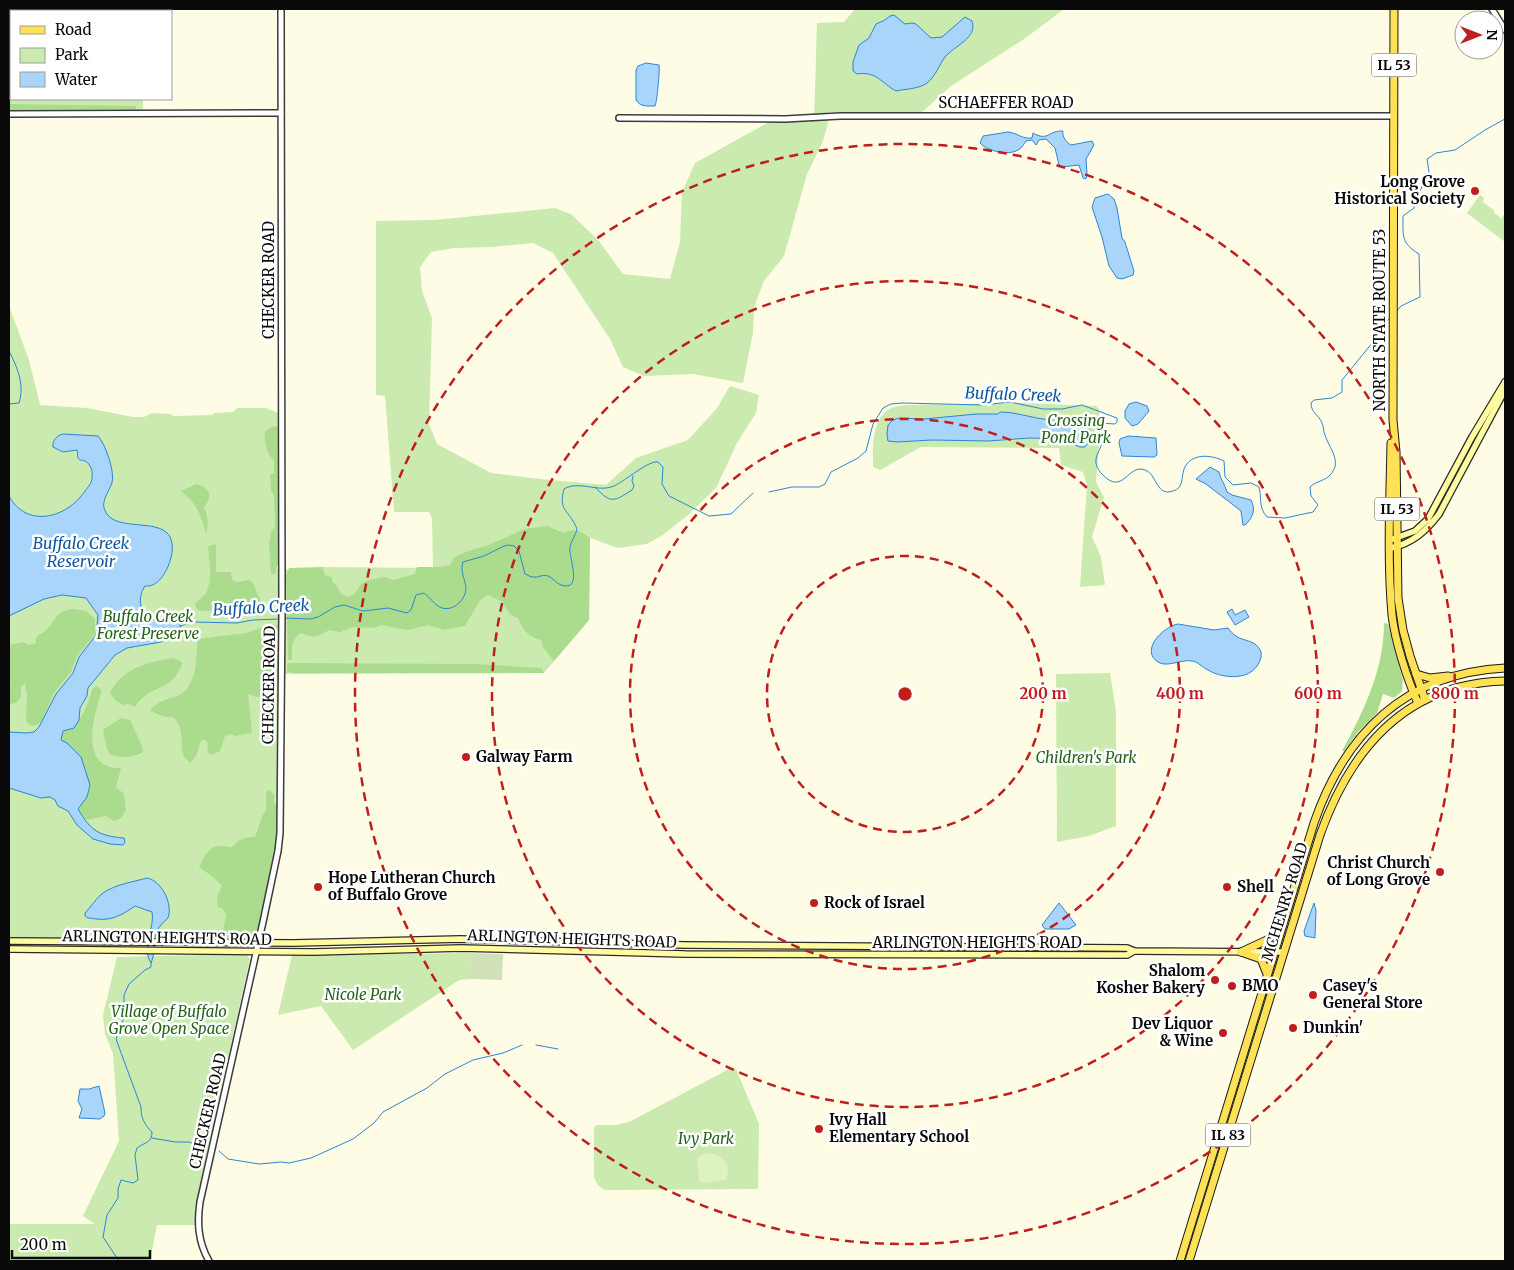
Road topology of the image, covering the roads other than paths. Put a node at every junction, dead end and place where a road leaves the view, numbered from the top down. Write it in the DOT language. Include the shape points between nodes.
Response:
graph roads {
  1 [pos="281,9"];
  2 [pos="1394,9"];
  3 [pos="1492,9"];
  4 [pos="1505,30"];
  5 [pos="281,113"];
  6 [pos="9,114"];
  7 [pos="1394,116"];
  8 [pos="619,118"];
  9 [pos="1505,382"];
  10 [pos="1505,390"];
  11 [pos="1394,538"];
  12 [pos="1394,547"];
  13 [pos="1505,668"];
  14 [pos="1416,674"];
  15 [pos="1453,676"];
  16 [pos="1408,677"];
  17 [pos="1505,681"];
  18 [pos="1422,689"];
  19 [pos="1413,693"];
  20 [pos="1402,700"];
  21 [pos="1425,700"];
  22 [pos="1418,704"];
  23 [pos="1285,919"];
  24 [pos="9,941"];
  25 [pos="258,943"];
  26 [pos="780,946"];
  27 [pos="9,949"];
  28 [pos="256,952"];
  29 [pos="1134,952"];
  30 [pos="1240,952"];
  31 [pos="1274,952"];
  32 [pos="1284,952"];
  33 [pos="750,954"];
  34 [pos="1267,974"];
  35 [pos="209,1261"];
  36 [pos="1180,1261"];
  37 [pos="1189,1261"];
  1 -- 5 [label="street, CHECKER ROAD"];
  2 -- 7 [label="main road, NORTH STATE ROUTE 53 / IL 53"];
  3 -- 4 [label="street"];
  5 -- 6 [label="street"];
  5 -- 25 [label="street, CHECKER ROAD" via="280,833"];
  7 -- 8 [label="street, SCHAEFFER ROAD"];
  7 -- 11 [label="main road, NORTH STATE ROUTE 53 / IL 53"];
  9 -- 11 [label="main road" via="1428,518 1415,531"];
  10 -- 12 [label="main road" via="1439,514 1414,540"];
  11 -- 12 [label="main road, NORTH STATE ROUTE 53 / IL 53"];
  12 -- 14 [label="main road, NORTH STATE ROUTE 53 / IL 53" via="1400,616"];
  12 -- 16 [label="main road, NORTH STATE ROUTE 53 / IL 53" via="1392,616"];
  13 -- 15 [label="main road, IL 83"];
  14 -- 15 [label="main road" via="1430,678"];
  14 -- 18 [label="main road, NORTH STATE ROUTE 53 / IL 53"];
  15 -- 18 [label="main road, IL 83"];
  16 -- 19 [label="main road, NORTH STATE ROUTE 53 / IL 53"];
  16 -- 20 [label="main road"];
  17 -- 21 [label="main road, IL 83" via="1458,687"];
  18 -- 19 [label="main road, MCHENRY ROAD / IL 83"];
  18 -- 21 [label="main road, NORTH STATE ROUTE 53 / IL 53"];
  19 -- 20 [label="main road, MCHENRY ROAD / IL 83"];
  19 -- 22 [label="main road, NORTH STATE ROUTE 53 / IL 53"];
  20 -- 23 [label="main road, MCHENRY ROAD / IL 83" via="1356,741 1326,790"];
  21 -- 22 [label="main road, MCHENRY ROAD / IL 83"];
  22 -- 32 [label="main road, MCHENRY ROAD / IL 83" via="1379,733 1361,754 1337,793 1320,836"];
  23 -- 30 [label="main road" via="1269,939"];
  23 -- 31 [label="main road, MCHENRY ROAD / IL 83"];
  24 -- 25 [label="main road, ARLINGTON HEIGHTS ROAD"];
  25 -- 26 [label="main road, ARLINGTON HEIGHTS ROAD" via="460,939"];
  25 -- 28 [label="street, CHECKER ROAD"];
  26 -- 29 [label="main road, ARLINGTON HEIGHTS ROAD" via="1127,948"];
  26 -- 33 [label="main road"];
  27 -- 28 [label="main road, ARLINGTON HEIGHTS ROAD"];
  28 -- 33 [label="main road, ARLINGTON HEIGHTS ROAD" via="461,948"];
  28 -- 35 [label="street, CHECKER ROAD" via="198,1214 201,1242"];
  29 -- 30 [label="main road, ARLINGTON HEIGHTS ROAD"];
  29 -- 33 [label="main road, ARLINGTON HEIGHTS ROAD" via="1127,956"];
  30 -- 31 [label="main road, ARLINGTON HEIGHTS ROAD"];
  30 -- 34 [label="main road" via="1261,959"];
  31 -- 32 [label="main road, ARLINGTON HEIGHTS ROAD"];
  31 -- 34 [label="main road, MCHENRY ROAD / IL 83"];
  32 -- 37 [label="main road, MCHENRY ROAD / IL 83"];
  34 -- 36 [label="main road, MCHENRY ROAD / IL 83"];
}
